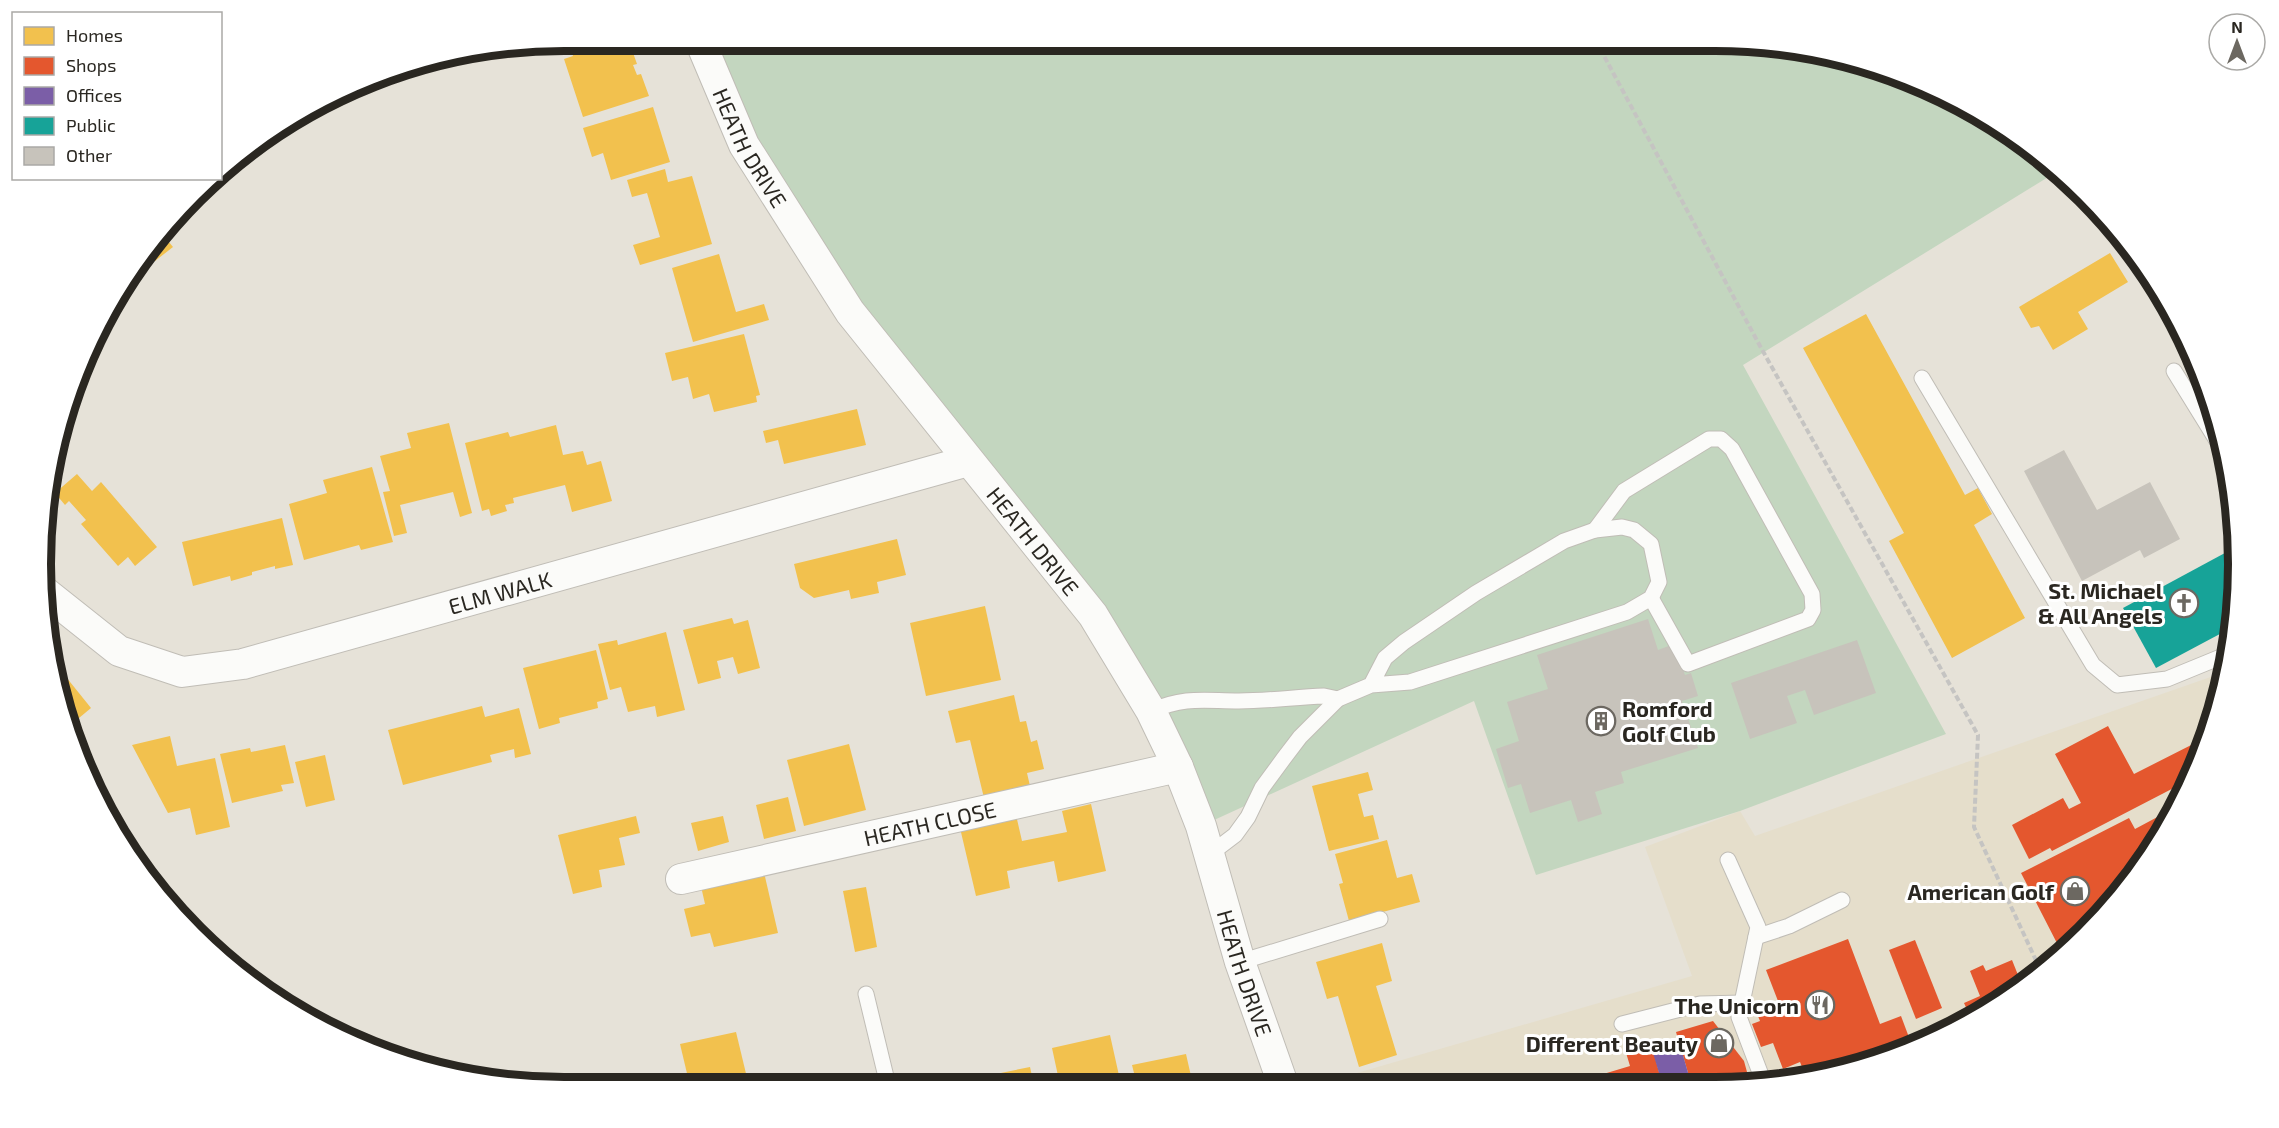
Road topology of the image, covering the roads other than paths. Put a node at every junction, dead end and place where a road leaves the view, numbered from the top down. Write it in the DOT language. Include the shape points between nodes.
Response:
graph roads {
  1 [pos="704,51"];
  2 [pos="2174,371"];
  3 [pos="1922,378"];
  4 [pos="2211,431"];
  5 [pos="968,461"];
  6 [pos="1595,531"];
  7 [pos="52,598"];
  8 [pos="1651,598"];
  9 [pos="2219,658"];
  10 [pos="1371,685"];
  11 [pos="1338,699"];
  12 [pos="1151,711"];
  13 [pos="1178,767"];
  14 [pos="1210,854"];
  15 [pos="1728,860"];
  16 [pos="681,879"];
  17 [pos="1842,900"];
  18 [pos="1380,919"];
  19 [pos="1756,937"];
  20 [pos="1240,962"];
  21 [pos="866,994"];
  22 [pos="1742,1003"];
  23 [pos="1622,1024"];
  24 [pos="1761,1075"];
  25 [pos="886,1077"];
  26 [pos="1281,1077"];
  1 -- 5 [label="street, HEATH DRIVE" via="744,145 850,312"];
  2 -- 4 [label="lane"];
  3 -- 9 [label="lane" via="2093,665 2117,685 2167,679"];
  5 -- 7 [label="street, ELM WALK" via="233,665 182,672 119,651"];
  5 -- 12 [label="street, HEATH DRIVE" via="1093,615"];
  6 -- 8 [label="lane" via="1622,528 1652,544 1659,582"];
  6 -- 8 [label="lane" via="1624,491 1709,439 1721,439 1732,449 1812,594 1813,610 1808,619 1688,664"];
  6 -- 10 [label="lane" via="1564,541 1476,592 1385,658"];
  8 -- 10 [label="lane" via="1627,612 1410,682"];
  10 -- 11 [label="lane"];
  11 -- 12 [label="lane" via="1190,699"];
  11 -- 14 [label="lane" via="1284,758 1235,835"];
  12 -- 13 [label="street, HEATH DRIVE"];
  13 -- 14 [label="street, HEATH DRIVE"];
  13 -- 16 [label="street, HEATH CLOSE"];
  14 -- 20 [label="street, HEATH DRIVE"];
  15 -- 19 [label="lane" via="1758,927"];
  17 -- 19 [label="lane"];
  18 -- 20 [label="lane"];
  19 -- 22 [label="lane"];
  20 -- 26 [label="street, HEATH DRIVE"];
  21 -- 25 [label="lane"];
  22 -- 23 [label="lane" via="1700,1004"];
  22 -- 24 [label="lane" via="1739,1017"];
}
